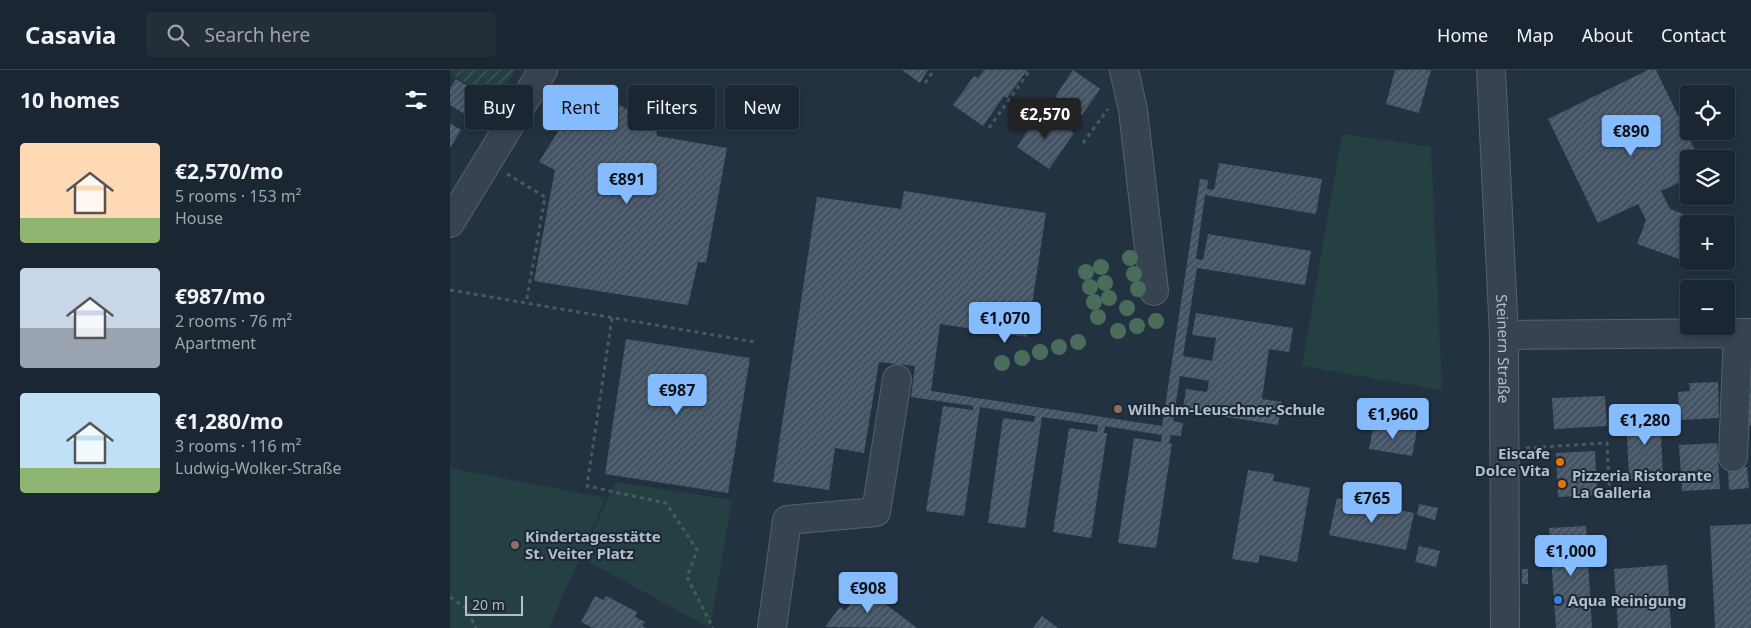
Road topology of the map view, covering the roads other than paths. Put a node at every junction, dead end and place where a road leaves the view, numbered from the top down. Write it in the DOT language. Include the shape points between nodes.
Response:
graph roads {
  1 [pos="543,70"];
  2 [pos="1491,70"];
  3 [pos="1126,76"];
  4 [pos="450,223"];
  5 [pos="1154,292"];
  6 [pos="1745,333"];
  7 [pos="1504,335"];
  8 [pos="897,379"];
  9 [pos="1733,457"];
  10 [pos="772,628"];
  11 [pos="1505,628"];
  1 -- 4 [label="street"];
  2 -- 7 [label="street, Steinern Straße"];
  3 -- 5 [label="street"];
  6 -- 7 [label="street"];
  6 -- 9 [label="street"];
  7 -- 11 [label="street, Steinern Straße"];
  8 -- 10 [label="street" via="876,512 787,520"];
}
